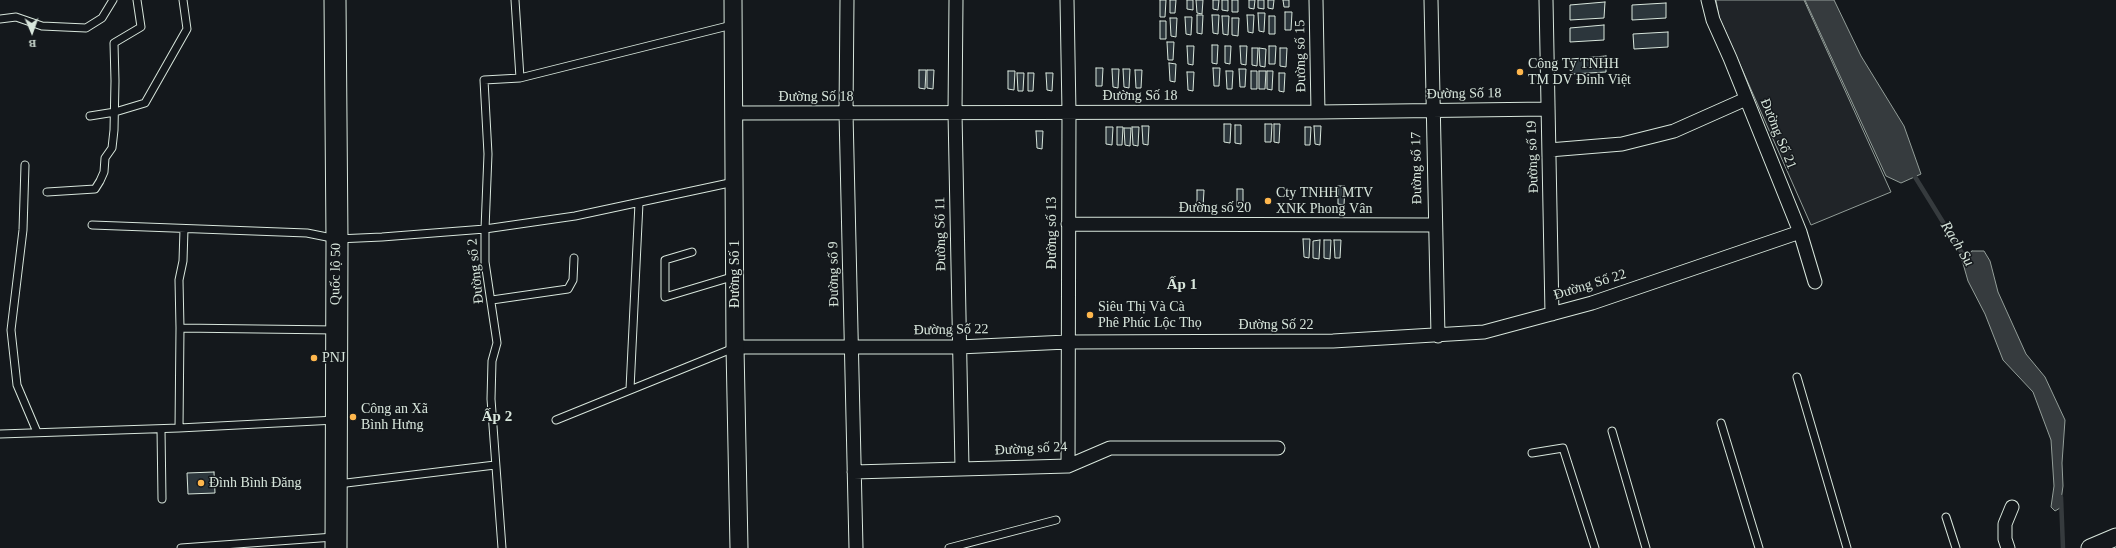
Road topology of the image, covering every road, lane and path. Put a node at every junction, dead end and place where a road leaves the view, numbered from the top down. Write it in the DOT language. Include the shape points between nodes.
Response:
graph roads {
  1 [pos="113,0"];
  2 [pos="137,0"];
  3 [pos="183,0"];
  4 [pos="335,0"];
  5 [pos="515,0"];
  6 [pos="733,0"];
  7 [pos="847,0"];
  8 [pos="956,0"];
  9 [pos="1067,0"];
  10 [pos="1316,0"];
  11 [pos="1431,0"];
  12 [pos="1546,0"];
  13 [pos="1708,0"];
  14 [pos="0,19"];
  15 [pos="733,25"];
  16 [pos="520,78"];
  17 [pos="1746,99"];
  18 [pos="1548,109"];
  19 [pos="1432,111"];
  20 [pos="115,112"];
  21 [pos="1069,112"];
  22 [pos="1318,112"];
  23 [pos="733,113"];
  24 [pos="846,113"];
  25 [pos="955,113"];
  26 [pos="90,116"];
  27 [pos="1549,150"];
  28 [pos="25,165"];
  29 [pos="734,182"];
  30 [pos="46,192"];
  31 [pos="639,203"];
  32 [pos="1068,224"];
  33 [pos="92,225"];
  34 [pos="1434,225"];
  35 [pos="184,229"];
  36 [pos="485,229"];
  37 [pos="1800,232"];
  38 [pos="337,239"];
  39 [pos="692,252"];
  40 [pos="574,258"];
  41 [pos="735,276"];
  42 [pos="1815,282"];
  43 [pos="492,300"];
  44 [pos="1552,314"];
  45 [pos="180,328"];
  46 [pos="336,330"];
  47 [pos="1438,336"];
  48 [pos="1067,342"];
  49 [pos="735,347"];
  50 [pos="959,347"];
  51 [pos="852,348"];
  52 [pos="1797,377"];
  53 [pos="630,389"];
  54 [pos="336,420"];
  55 [pos="556,420"];
  56 [pos="1721,423"];
  57 [pos="179,428"];
  58 [pos="160,429"];
  59 [pos="1612,431"];
  60 [pos="37,432"];
  61 [pos="0,434"];
  62 [pos="1278,448"];
  63 [pos="1532,453"];
  64 [pos="495,466"];
  65 [pos="1068,466"];
  66 [pos="962,468"];
  67 [pos="854,472"];
  68 [pos="336,484"];
  69 [pos="162,499"];
  70 [pos="2012,507"];
  71 [pos="1946,518"];
  72 [pos="1056,520"];
  73 [pos="2116,537"];
  74 [pos="336,543"];
  75 [pos="182,548"];
  76 [pos="502,548"];
  77 [pos="739,548"];
  78 [pos="856,548"];
  79 [pos="949,548"];
  80 [pos="1595,548"];
  81 [pos="1646,548"];
  82 [pos="1759,548"];
  83 [pos="1847,548"];
  84 [pos="1956,548"];
  85 [pos="2008,548"];
  86 [pos="2090,548"];
  1 -- 14 [label="lane" via="102,18 86,28 42,26 16,17"];
  2 -- 20 [label="lane" via="141,27 114,43"];
  3 -- 20 [label="lane" via="187,29 144,103"];
  4 -- 38 [label="main road, Quốc lộ 50"];
  5 -- 16 [label="lane"];
  6 -- 15 [label="street, Đường Số 1"];
  7 -- 24 [label="street, Đường số 9"];
  8 -- 25 [label="street, Đường Số 11"];
  9 -- 21 [label="street, Đường số 13"];
  10 -- 22 [label="street, Đường số 15"];
  11 -- 19 [label="street, Đường số 17"];
  12 -- 18 [label="street, Đường số 19"];
  13 -- 17 [label="street, Đường Số 21" via="1713,20"];
  15 -- 16 [label="lane"];
  15 -- 23 [label="street, Đường Số 1"];
  16 -- 36 [label="lane, Đường số 2" via="484,80 488,154"];
  17 -- 27 [label="street" via="1674,131 1622,144"];
  17 -- 37 [label="street, Đường Số 21"];
  18 -- 19 [label="street, Đường Số 18"];
  18 -- 27 [label="street, Đường số 19"];
  19 -- 22 [label="street, Đường Số 18"];
  19 -- 34 [label="street, Đường số 17"];
  20 -- 26 [label="lane"];
  20 -- 30 [label="lane" via="112,148 105,158 104,172 95,189"];
  21 -- 22 [label="street, Đường Số 18"];
  21 -- 25 [label="street, Đường Số 18"];
  21 -- 32 [label="street, Đường số 13"];
  23 -- 24 [label="street, Đường Số 18"];
  23 -- 29 [label="street, Đường Số 1"];
  24 -- 25 [label="street, Đường Số 18"];
  24 -- 51 [label="street, Đường số 9"];
  25 -- 50 [label="street, Đường Số 11"];
  27 -- 44 [label="street, Đường số 19"];
  28 -- 60 [label="lane" via="23,230 11,330 17,385"];
  29 -- 31 [label="lane"];
  29 -- 41 [label="street, Đường Số 1"];
  31 -- 36 [label="lane" via="575,216"];
  31 -- 53 [label="lane"];
  32 -- 34 [label="street, Đường số 20"];
  32 -- 48 [label="street, Đường số 13"];
  33 -- 35 [label="lane"];
  34 -- 47 [label="street, Đường số 17"];
  35 -- 38 [label="lane" via="308,233"];
  35 -- 45 [label="lane" via="183,261 179,280"];
  36 -- 38 [label="lane"];
  36 -- 43 [label="lane, Đường số 2" via="486,262"];
  37 -- 42 [label="street, Đường Số 21"];
  37 -- 44 [label="street, Đường Số 22"];
  38 -- 46 [label="main road, Quốc lộ 50"];
  39 -- 41 [label="lane" via="665,260 665,297"];
  40 -- 43 [label="lane" via="573,280 568,289"];
  41 -- 49 [label="street, Đường Số 1"];
  43 -- 64 [label="lane, Đường số 2" via="497,343 492,361 491,399"];
  44 -- 47 [label="street, Đường Số 22" via="1484,332"];
  45 -- 46 [label="lane"];
  45 -- 57 [label="lane"];
  46 -- 54 [label="main road, Quốc lộ 50"];
  47 -- 48 [label="street, Đường Số 22" via="1333,341"];
  48 -- 50 [label="street, Đường Số 22"];
  48 -- 65 [label="street, Đường số 13"];
  49 -- 51 [label="street, Đường Số 22"];
  49 -- 53 [label="lane"];
  49 -- 77 [label="street, Đường Số 1"];
  50 -- 51 [label="street, Đường Số 22"];
  50 -- 66 [label="street, Đường Số 11"];
  51 -- 67 [label="street, Đường số 9"];
  52 -- 83 [label="lane"];
  53 -- 55 [label="lane"];
  54 -- 57 [label="lane"];
  54 -- 68 [label="main road, Quốc lộ 50"];
  56 -- 82 [label="lane"];
  57 -- 58 [label="lane"];
  58 -- 60 [label="lane"];
  58 -- 69 [label="lane"];
  59 -- 81 [label="lane"];
  60 -- 61 [label="lane"];
  62 -- 65 [label="street, Đường số 24" via="1110,448"];
  63 -- 80 [label="lane" via="1563,448"];
  64 -- 68 [label="lane"];
  64 -- 76 [label="lane, Đường số 2"];
  65 -- 66 [label="street, Đường số 24"];
  66 -- 67 [label="street, Đường số 24"];
  67 -- 78 [label="street, Đường số 9"];
  68 -- 74 [label="main road, Quốc lộ 50"];
  70 -- 85 [label="street" via="2004,524"];
  71 -- 84 [label="lane"];
  72 -- 79 [label="lane"];
  73 -- 86 [label="street"];
  74 -- 75 [label="lane"];
}
